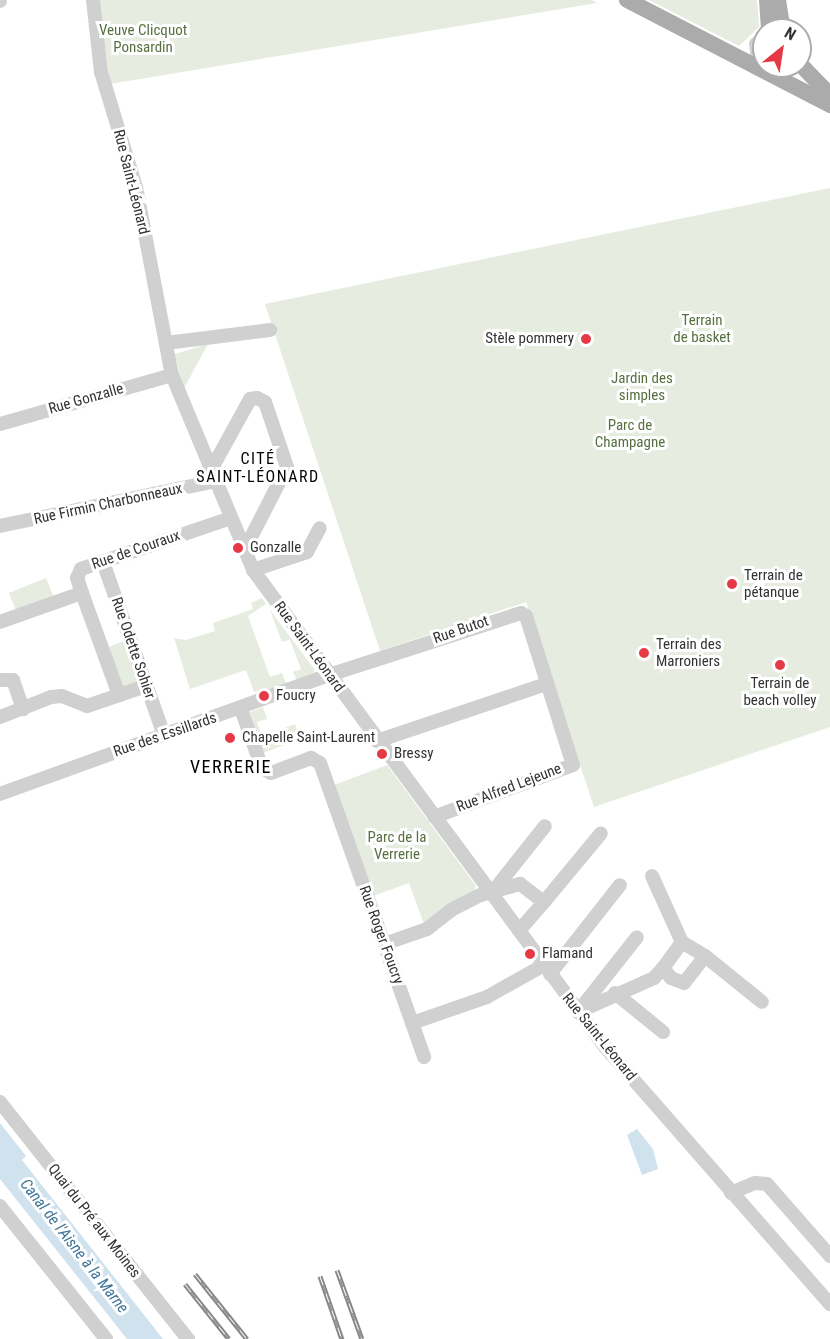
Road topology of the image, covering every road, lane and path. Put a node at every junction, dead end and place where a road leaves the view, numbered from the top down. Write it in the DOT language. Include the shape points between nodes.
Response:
graph roads {
  1 [pos="93,0"];
  2 [pos="627,0"];
  3 [pos="767,0"];
  4 [pos="778,0"];
  5 [pos="768,18"];
  6 [pos="781,18"];
  7 [pos="752,62"];
  8 [pos="812,77"];
  9 [pos="783,78"];
  10 [pos="830,95"];
  11 [pos="830,105"];
  12 [pos="270,330"];
  13 [pos="166,343"];
  14 [pos="172,375"];
  15 [pos="0,424"];
  16 [pos="213,476"];
  17 [pos="231,518"];
  18 [pos="0,526"];
  19 [pos="320,528"];
  20 [pos="244,551"];
  21 [pos="103,562"];
  22 [pos="253,570"];
  23 [pos="82,593"];
  24 [pos="0,622"];
  25 [pos="126,632"];
  26 [pos="101,640"];
  27 [pos="329,675"];
  28 [pos="0,680"];
  29 [pos="546,684"];
  30 [pos="146,686"];
  31 [pos="119,695"];
  32 [pos="23,709"];
  33 [pos="241,709"];
  34 [pos="0,717"];
  35 [pos="164,735"];
  36 [pos="377,741"];
  37 [pos="1,788"];
  38 [pos="434,817"];
  39 [pos="545,826"];
  40 [pos="601,833"];
  41 [pos="652,876"];
  42 [pos="620,885"];
  43 [pos="492,890"];
  44 [pos="544,902"];
  45 [pos="519,931"];
  46 [pos="637,937"];
  47 [pos="682,942"];
  48 [pos="384,944"];
  49 [pos="705,956"];
  50 [pos="663,968"];
  51 [pos="547,969"];
  52 [pos="615,993"];
  53 [pos="762,1002"];
  54 [pos="578,1012"];
  55 [pos="412,1023"];
  56 [pos="663,1032"];
  57 [pos="424,1057"];
  58 [pos="0,1102"];
  59 [pos="731,1193"];
  60 [pos="0,1206"];
  61 [pos="830,1256"];
  62 [pos="830,1304"];
  63 [pos="106,1339"];
  64 [pos="188,1339"];
  1 -- 13 [label="street, Rue Saint-Léonard" via="100,72 136,187"];
  2 -- 7 [label="main road"];
  3 -- 5 [label="main road"];
  4 -- 6 [label="main road"];
  8 -- 10 [label="main road"];
  9 -- 11 [label="main road"];
  12 -- 13 [label="street"];
  13 -- 14 [label="street, Rue Saint-Léonard"];
  14 -- 15 [label="street, Rue Gonzalle"];
  14 -- 16 [label="street, Rue Saint-Léonard"];
  16 -- 17 [label="street, Rue Saint-Léonard"];
  16 -- 18 [label="street, Rue Firmin Charbonneaux"];
  16 -- 20 [label="street" via="250,399 265,402 287,467"];
  17 -- 20 [label="street, Rue Saint-Léonard"];
  17 -- 21 [label="street, Rue de Couraux"];
  19 -- 22 [label="street" via="307,552"];
  20 -- 22 [label="street, Rue Saint-Léonard"];
  21 -- 23 [label="street, Rue de Couraux" via="78,573"];
  21 -- 25 [label="street, Rue Odette Sohier"];
  22 -- 27 [label="street, Rue Saint-Léonard"];
  23 -- 24 [label="street"];
  23 -- 26 [label="street"];
  25 -- 26 [label="street"];
  25 -- 30 [label="street, Rue Odette Sohier"];
  26 -- 31 [label="street"];
  27 -- 29 [label="street, Rue Butot" via="515,612 526,616"];
  27 -- 33 [label="street, Rue des Essillards"];
  27 -- 36 [label="street, Rue Saint-Léonard"];
  28 -- 32 [label="street" via="13,680"];
  29 -- 36 [label="street"];
  29 -- 38 [label="street, Rue Alfred Lejeune" via="573,765"];
  30 -- 31 [label="street"];
  30 -- 35 [label="street, Rue Odette Sohier"];
  31 -- 32 [label="street" via="87,706 62,696"];
  32 -- 34 [label="street"];
  33 -- 35 [label="street, Rue des Essillards"];
  33 -- 48 [label="street, Rue Roger Foucry" via="262,768 270,773 311,758 320,763"];
  35 -- 37 [label="street, Rue des Essillards"];
  36 -- 38 [label="street, Rue Saint-Léonard"];
  38 -- 43 [label="street, Rue Saint-Léonard"];
  39 -- 43 [label="street"];
  40 -- 44 [label="street"];
  41 -- 47 [label="street"];
  42 -- 51 [label="street"];
  43 -- 44 [label="street" via="520,884"];
  43 -- 45 [label="street, Rue Saint-Léonard"];
  43 -- 48 [label="street" via="451,910 427,929"];
  44 -- 45 [label="street"];
  45 -- 51 [label="street, Rue Saint-Léonard"];
  46 -- 54 [label="street"];
  47 -- 49 [label="street"];
  47 -- 50 [label="street"];
  48 -- 55 [label="street, Rue Roger Foucry"];
  49 -- 50 [label="street" via="684,984 670,978"];
  49 -- 53 [label="street"];
  50 -- 52 [label="street" via="654,978"];
  51 -- 54 [label="street, Rue Saint-Léonard"];
  51 -- 55 [label="street" via="487,997"];
  52 -- 54 [label="street"];
  52 -- 56 [label="street"];
  54 -- 59 [label="street, Rue Saint-Léonard"];
  55 -- 57 [label="street, Rue Roger Foucry"];
  58 -- 64 [label="street, Quai du Pré aux Moines"];
  59 -- 61 [label="street" via="755,1183 766,1184"];
  59 -- 62 [label="street, Rue Saint-Léonard"];
  60 -- 63 [label="street"];
}
